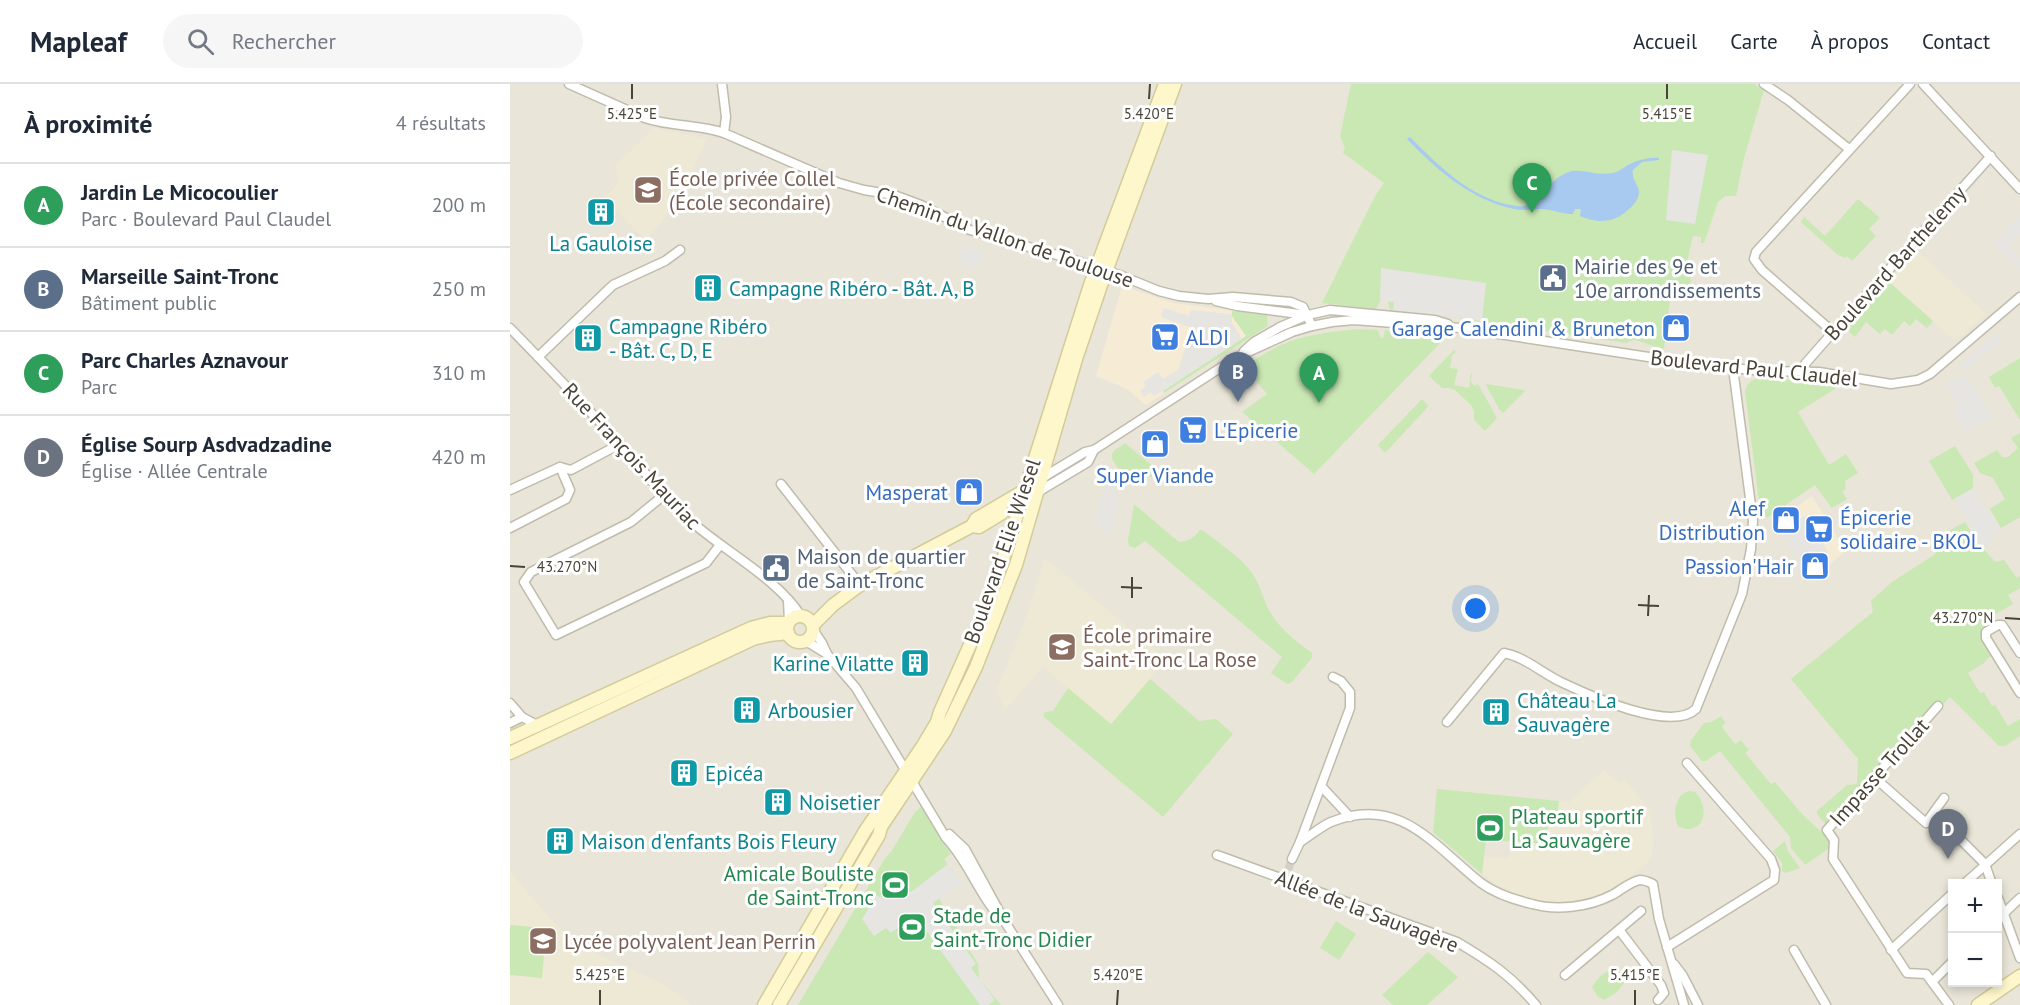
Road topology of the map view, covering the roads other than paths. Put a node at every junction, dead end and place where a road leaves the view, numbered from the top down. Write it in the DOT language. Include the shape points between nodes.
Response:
graph roads {
  1 [pos="569,84"];
  2 [pos="722,84"];
  3 [pos="1165,84"];
  4 [pos="1174,84"];
  5 [pos="1764,84"];
  6 [pos="1910,84"];
  7 [pos="1924,84"];
  8 [pos="724,133"];
  9 [pos="1849,148"];
  10 [pos="1991,156"];
  11 [pos="2020,189"];
  12 [pos="680,250"];
  13 [pos="1101,269"];
  14 [pos="2020,297"];
  15 [pos="1308,315"];
  16 [pos="1312,326"];
  17 [pos="510,328"];
  18 [pos="1460,328"];
  19 [pos="1833,332"];
  20 [pos="538,357"];
  21 [pos="1237,357"];
  22 [pos="1733,368"];
  23 [pos="1801,371"];
  24 [pos="620,444"];
  25 [pos="1094,450"];
  26 [pos="560,467"];
  27 [pos="1042,478"];
  28 [pos="781,484"];
  29 [pos="510,490"];
  30 [pos="1038,492"];
  31 [pos="664,495"];
  32 [pos="1023,496"];
  33 [pos="510,528"];
  34 [pos="720,545"];
  35 [pos="860,585"];
  36 [pos="788,600"];
  37 [pos="788,626"];
  38 [pos="808,626"];
  39 [pos="2020,653"];
  40 [pos="1333,677"];
  41 [pos="2020,693"];
  42 [pos="613,698"];
  43 [pos="510,703"];
  44 [pos="1938,706"];
  45 [pos="522,717"];
  46 [pos="1447,722"];
  47 [pos="510,723"];
  48 [pos="537,726"];
  49 [pos="510,738"];
  50 [pos="510,753"];
  51 [pos="1687,763"];
  52 [pos="909,775"];
  53 [pos="1875,778"];
  54 [pos="1321,786"];
  55 [pos="1944,798"];
  56 [pos="1350,817"];
  57 [pos="2020,834"];
  58 [pos="1961,840"];
  59 [pos="1300,842"];
  60 [pos="1217,855"];
  61 [pos="1292,859"];
  62 [pos="1985,864"];
  63 [pos="1288,870"];
  64 [pos="1284,879"];
  65 [pos="1969,879"];
  66 [pos="1990,879"];
  67 [pos="2020,898"];
  68 [pos="1948,899"];
  69 [pos="1641,911"];
  70 [pos="2002,914"];
  71 [pos="2002,920"];
  72 [pos="1620,931"];
  73 [pos="1667,947"];
  74 [pos="1794,950"];
  75 [pos="1891,950"];
  76 [pos="1669,958"];
  77 [pos="2020,958"];
  78 [pos="1948,967"];
  79 [pos="1565,975"];
  80 [pos="2020,976"];
  81 [pos="1933,981"];
  82 [pos="1657,1003"];
  83 [pos="764,1005"];
  84 [pos="779,1005"];
  85 [pos="1058,1005"];
  86 [pos="1536,1005"];
  87 [pos="1684,1005"];
  88 [pos="1698,1005"];
  89 [pos="1826,1005"];
  90 [pos="1949,1005"];
  91 [pos="1978,1005"];
  1 -- 8 [label="street, Chemin du Vallon de Toulouse" via="656,122"];
  2 -- 8 [label="street"];
  3 -- 13 [label="street"];
  4 -- 13 [label="street"];
  5 -- 9 [label="street"];
  6 -- 9 [label="street"];
  7 -- 10 [label="street"];
  8 -- 13 [label="street, Chemin du Vallon de Toulouse" via="839,183 894,195 970,230"];
  9 -- 19 [label="street" via="1756,252 1754,259"];
  10 -- 11 [label="street"];
  10 -- 19 [label="street, Boulevard Barthelemy"];
  12 -- 20 [label="street" via="613,285"];
  13 -- 15 [label="street, Chemin du Vallon de Toulouse" via="1168,294 1291,302 1303,307"];
  13 -- 27 [label="street, Boulevard Elie Wiesel"];
  13 -- 32 [label="street, Boulevard Elie Wiesel" via="1075,328"];
  14 -- 23 [label="street, Boulevard Paul Claudel" via="1940,366 1918,380 1891,384"];
  15 -- 16 [label="street"];
  15 -- 18 [label="street, Boulevard Paul Claudel" via="1330,310 1361,312 1435,320"];
  15 -- 21 [label="street, Boulevard Paul Claudel" via="1254,342"];
  16 -- 18 [label="street, Boulevard Paul Claudel" via="1354,321"];
  16 -- 21 [label="street, Boulevard Paul Claudel"];
  17 -- 20 [label="street, Rue François Mauriac"];
  18 -- 22 [label="street, Boulevard Paul Claudel"];
  19 -- 23 [label="street, Boulevard Barthelemy"];
  20 -- 24 [label="street, Rue François Mauriac"];
  21 -- 25 [label="street, Boulevard Paul Claudel"];
  22 -- 23 [label="street, Boulevard Paul Claudel"];
  22 -- 46 [label="street" via="1752,512 1751,549 1742,594 1696,709 1690,714 1660,717 1639,713 1561,682 1515,655 1504,653"];
  24 -- 26 [label="street" via="571,470"];
  24 -- 31 [label="street, Rue François Mauriac"];
  25 -- 27 [label="street, Boulevard Paul Claudel"];
  25 -- 30 [label="street, Boulevard Paul Claudel" via="1088,462"];
  26 -- 29 [label="street"];
  26 -- 33 [label="street" via="570,490 566,499"];
  27 -- 30 [label="street, Boulevard Elie Wiesel"];
  27 -- 32 [label="street, Boulevard Paul Claudel"];
  28 -- 35 [label="street"];
  30 -- 32 [label="street, Boulevard Paul Claudel"];
  30 -- 52 [label="street, Boulevard Elie Wiesel" via="1016,565 976,667 945,731"];
  31 -- 34 [label="street, Rue François Mauriac"];
  31 -- 34 [label="street" via="631,522 531,572 524,582 556,634 706,563"];
  32 -- 35 [label="street, Boulevard Paul Claudel"];
  32 -- 52 [label="street, Boulevard Elie Wiesel" via="990,600 937,722"];
  34 -- 36 [label="street, Rue François Mauriac"];
  35 -- 38 [label="street, Boulevard Paul Claudel" via="833,605 822,607"];
  36 -- 37 [label="street"];
  36 -- 38 [label="street, Rue François Mauriac"];
  37 -- 38 [label="street, Boulevard Paul Claudel" via="796,616"];
  37 -- 38 [label="street, Rue François Mauriac" via="795,641"];
  37 -- 42 [label="street, Boulevard Paul Claudel"];
  38 -- 52 [label="street, Rue François Mauriac" via="851,680"];
  39 -- 41 [label="street" via="2002,625 1986,632"];
  40 -- 54 [label="street" via="1350,692 1350,708"];
  42 -- 48 [label="street"];
  42 -- 50 [label="street"];
  43 -- 45 [label="street"];
  44 -- 53 [label="street, Impasse Trollat"];
  45 -- 47 [label="street"];
  45 -- 48 [label="street"];
  48 -- 49 [label="street"];
  51 -- 73 [label="street" via="1771,860 1774,880"];
  52 -- 83 [label="street, Boulevard Elie Wiesel" via="866,831"];
  52 -- 84 [label="street, Boulevard Elie Wiesel" via="879,835"];
  52 -- 85 [label="street, Rue François Mauriac" via="946,838"];
  53 -- 55 [label="street" via="1926,823"];
  53 -- 75 [label="street, Impasse Trollat" via="1827,830 1834,840 1833,859"];
  54 -- 56 [label="street"];
  54 -- 59 [label="street"];
  56 -- 59 [label="street" via="1329,823"];
  56 -- 73 [label="street" via="1369,815 1408,824 1482,884 1501,895 1534,905 1574,907 1603,900 1638,880 1647,881 1656,893"];
  57 -- 62 [label="street"];
  58 -- 62 [label="street"];
  59 -- 61 [label="street"];
  60 -- 64 [label="street, Allée de la Sauvagère"];
  62 -- 65 [label="street"];
  62 -- 66 [label="street"];
  63 -- 64 [label="street"];
  64 -- 86 [label="street, Allée de la Sauvagère" via="1458,942 1491,962"];
  67 -- 70 [label="street"];
  68 -- 75 [label="street"];
  69 -- 72 [label="street"];
  71 -- 77 [label="street"];
  72 -- 79 [label="street"];
  72 -- 82 [label="street" via="1661,985 1664,993"];
  73 -- 76 [label="street"];
  74 -- 89 [label="street"];
  75 -- 81 [label="street, Impasse Trollat" via="1906,973 1926,974"];
  76 -- 87 [label="street"];
  76 -- 88 [label="street"];
  78 -- 81 [label="street"];
  80 -- 91 [label="street"];
  81 -- 90 [label="street"];
}
